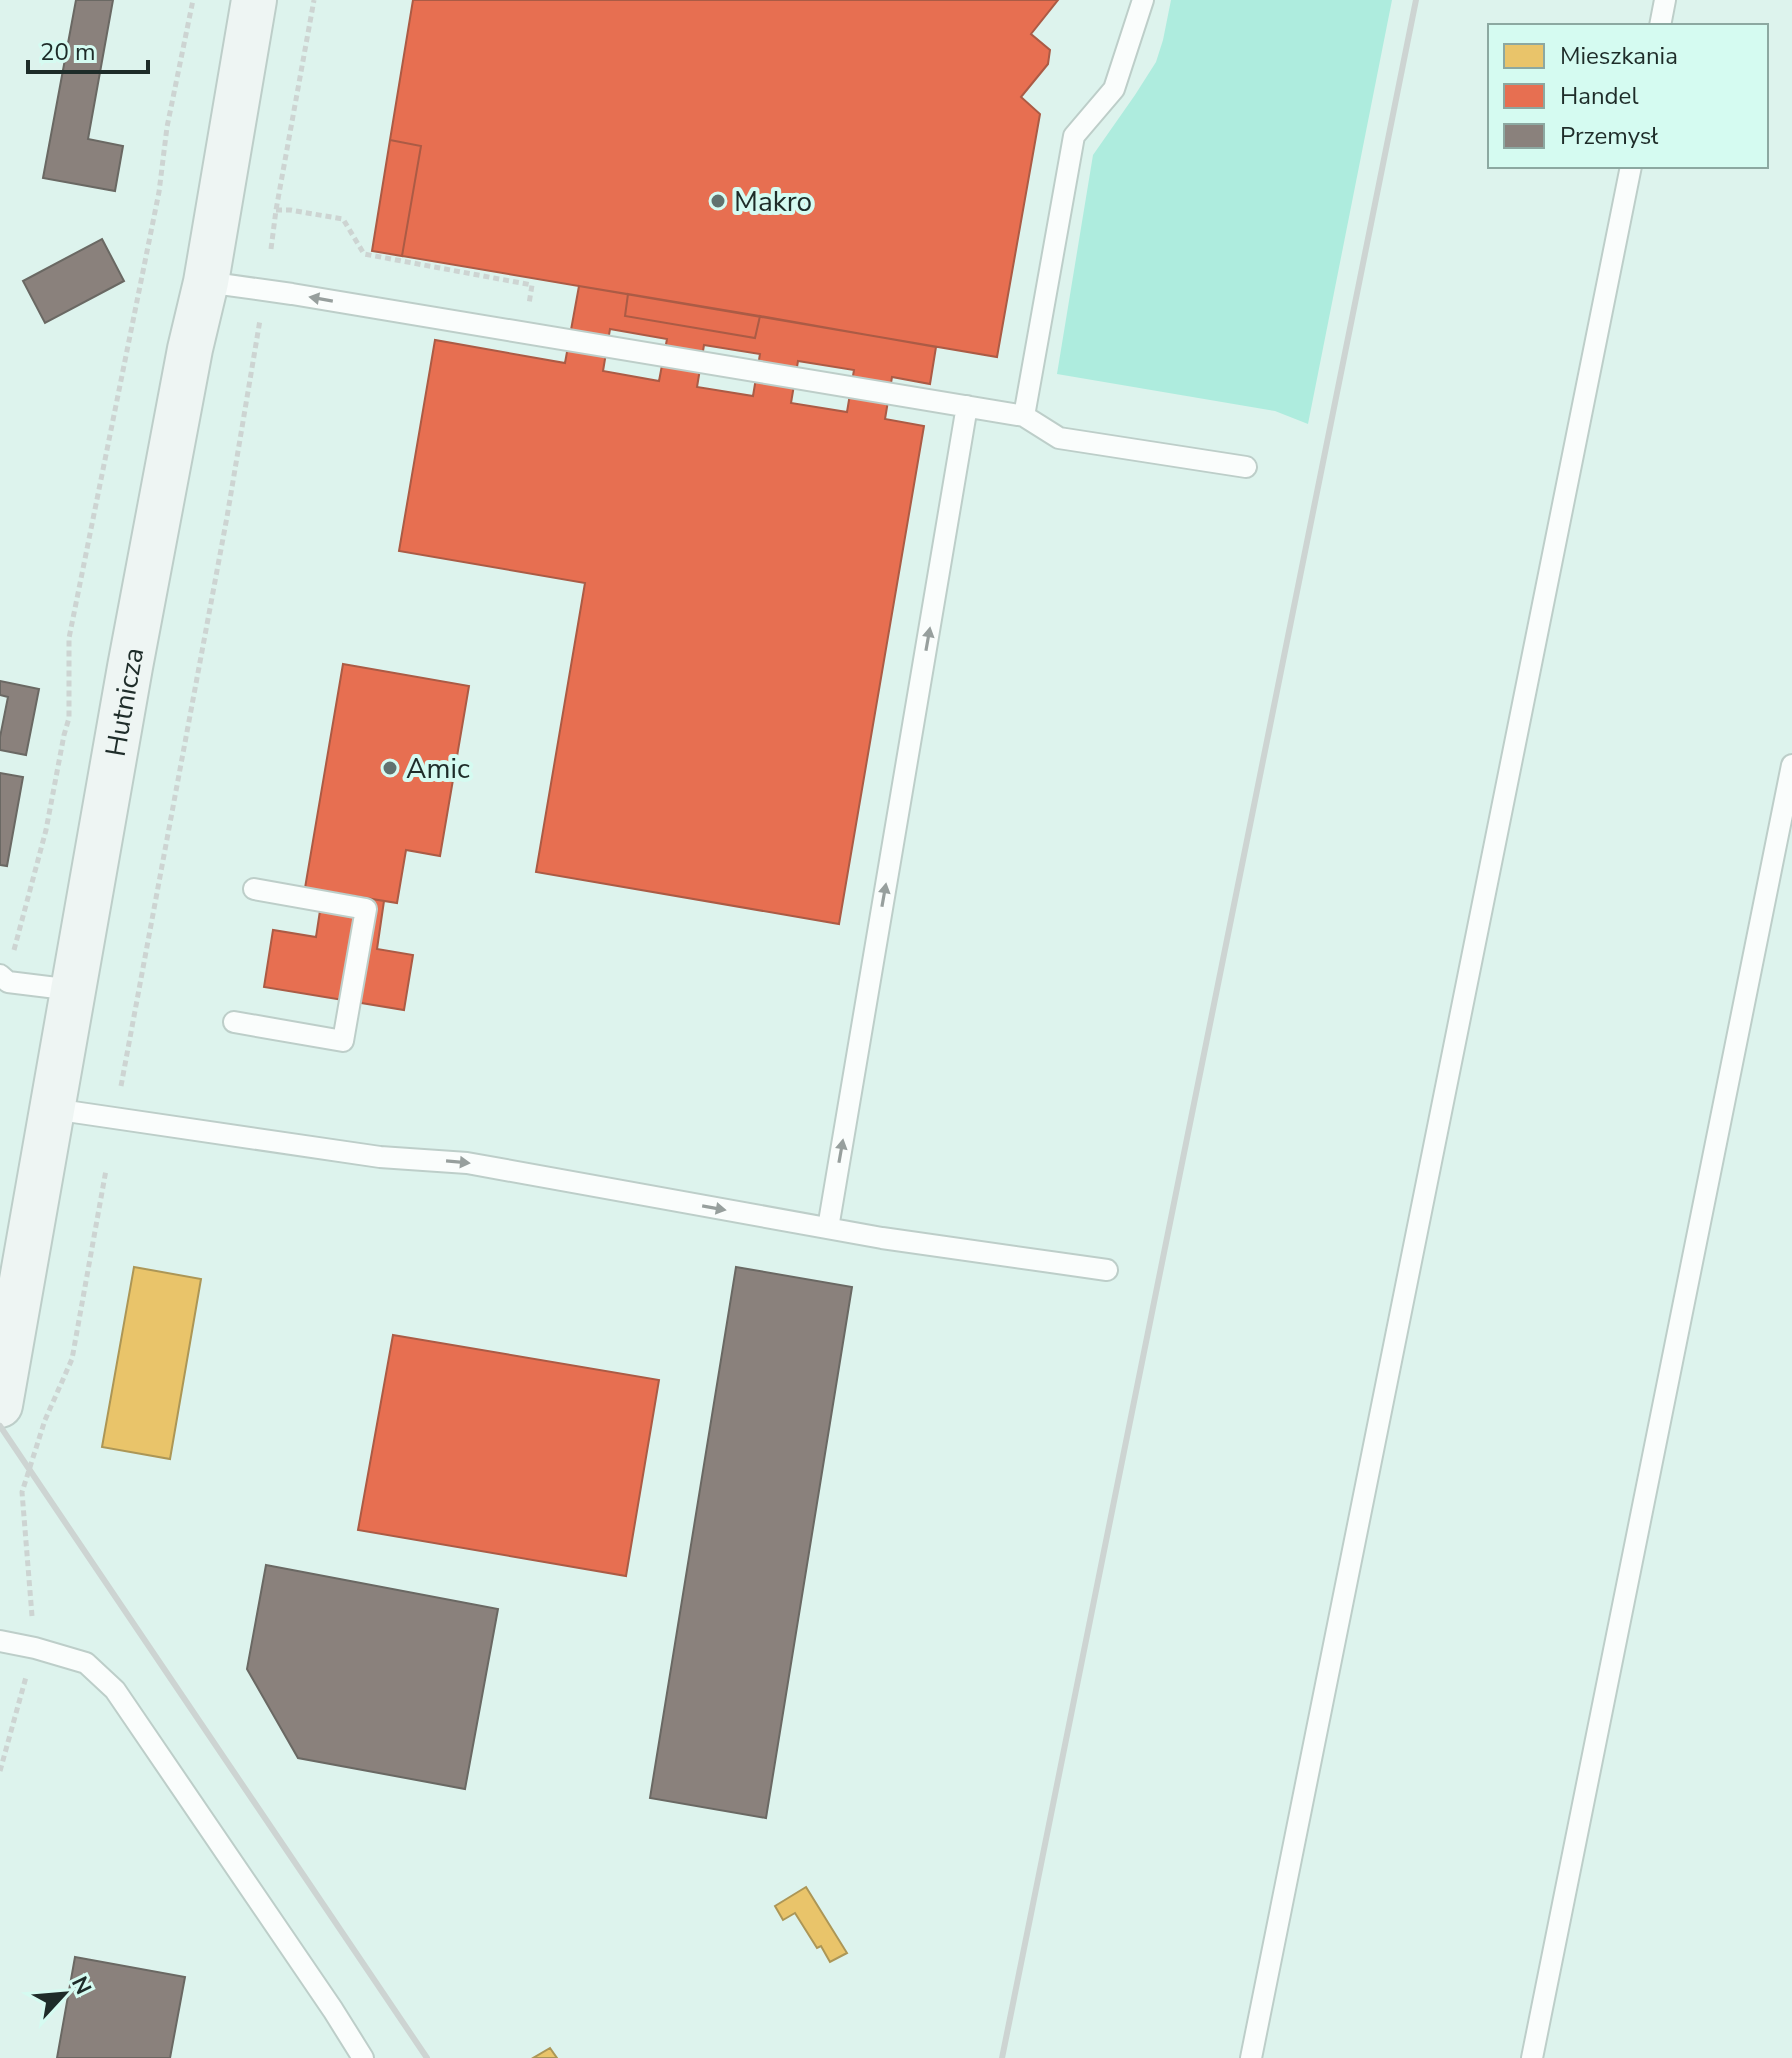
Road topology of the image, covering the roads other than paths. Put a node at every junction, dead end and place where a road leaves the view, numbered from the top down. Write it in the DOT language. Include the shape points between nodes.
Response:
graph roads {
  1 [pos="254,0"];
  2 [pos="1143,0"];
  3 [pos="1665,0"];
  4 [pos="1660,24"];
  5 [pos="1631,168"];
  6 [pos="206,282"];
  7 [pos="967,406"];
  8 [pos="1024,416"];
  9 [pos="1246,467"];
  10 [pos="1792,765"];
  11 [pos="254,889"];
  12 [pos="4,978"];
  13 [pos="73,990"];
  14 [pos="234,1022"];
  15 [pos="53,1109"];
  16 [pos="828,1228"];
  17 [pos="1107,1270"];
  18 [pos="0,1405"];
  19 [pos="0,1641"];
  20 [pos="363,2058"];
  21 [pos="1251,2058"];
  22 [pos="1532,2058"];
  1 -- 6 [label="main road, Hutnicza"];
  2 -- 8 [label="lane" via="1114,89 1074,136"];
  3 -- 4 [label="lane"];
  5 -- 21 [label="lane"];
  7 -- 6 [label="lane, one-way"];
  6 -- 13 [label="main road, Hutnicza"];
  7 -- 8 [label="lane"];
  16 -- 7 [label="lane, one-way"];
  8 -- 9 [label="lane" via="1059,438"];
  10 -- 22 [label="lane"];
  11 -- 14 [label="lane" via="366,909 343,1041"];
  12 -- 13 [label="lane"];
  13 -- 15 [label="main road, Hutnicza"];
  15 -- 16 [label="lane, one-way" via="380,1157 467,1163"];
  15 -- 18 [label="main road, Hutnicza"];
  16 -- 17 [label="lane"];
  19 -- 20 [label="lane" via="86,1663 115,1690"];
}
